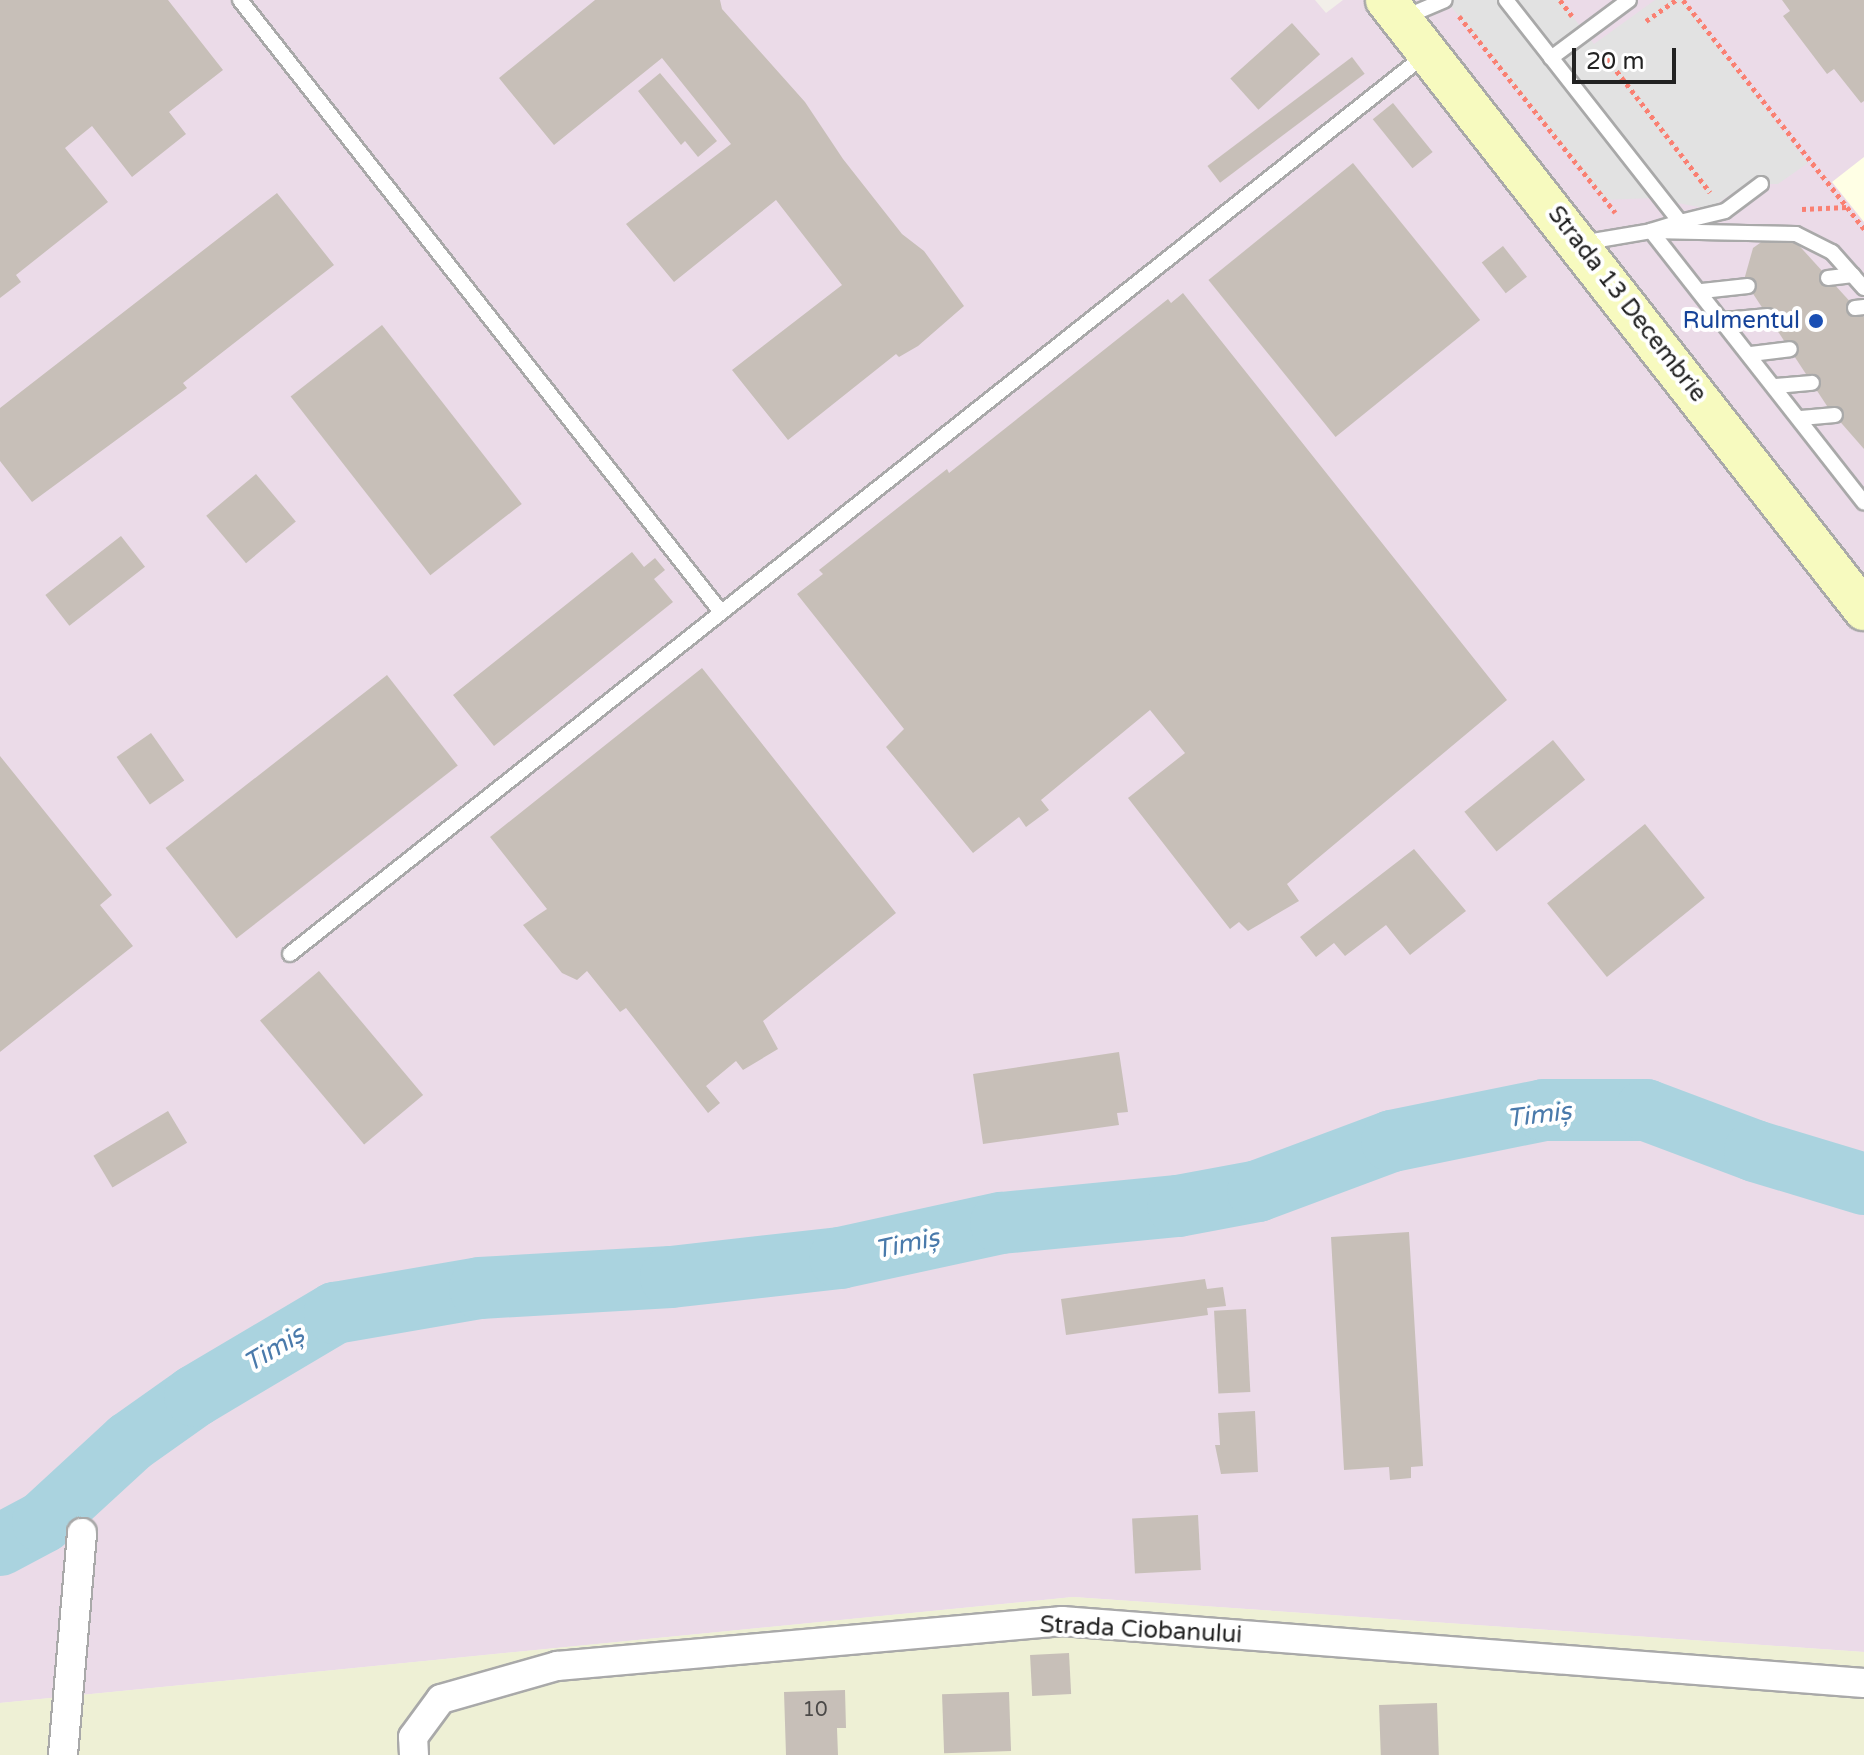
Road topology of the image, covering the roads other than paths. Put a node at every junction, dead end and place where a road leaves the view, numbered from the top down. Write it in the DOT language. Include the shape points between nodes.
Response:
graph roads {
  1 [pos="240,0"];
  2 [pos="1445,0"];
  3 [pos="1506,0"];
  4 [pos="1629,0"];
  5 [pos="1394,9"];
  6 [pos="1428,52"];
  7 [pos="1551,58"];
  8 [pos="1761,184"];
  9 [pos="1680,222"];
  10 [pos="1651,231"];
  11 [pos="1581,243"];
  12 [pos="1853,275"];
  13 [pos="1828,278"];
  14 [pos="1748,286"];
  15 [pos="1864,288"];
  16 [pos="1702,291"];
  17 [pos="1768,316"];
  18 [pos="1724,320"];
  19 [pos="1790,349"];
  20 [pos="1751,354"];
  21 [pos="1812,383"];
  22 [pos="1776,386"];
  23 [pos="1835,415"];
  24 [pos="1801,418"];
  25 [pos="1864,503"];
  26 [pos="1864,609"];
  27 [pos="721,612"];
  28 [pos="290,954"];
  29 [pos="82,1533"];
  30 [pos="1864,1683"];
  31 [pos="63,1755"];
  32 [pos="414,1755"];
  1 -- 27 [label="lane"];
  2 -- 5 [label="lane"];
  3 -- 7 [label="lane"];
  4 -- 7 [label="lane"];
  5 -- 6 [label="main road, Strada 13 Decembrie"];
  6 -- 11 [label="main road, Strada 13 Decembrie"];
  6 -- 27 [label="lane"];
  7 -- 9 [label="lane"];
  8 -- 9 [label="lane" via="1725,211"];
  9 -- 10 [label="lane"];
  10 -- 11 [label="lane"];
  10 -- 12 [label="lane" via="1796,234 1832,252"];
  10 -- 16 [label="lane"];
  11 -- 26 [label="main road, Strada 13 Decembrie"];
  12 -- 13 [label="lane"];
  12 -- 15 [label="lane"];
  14 -- 16 [label="lane"];
  16 -- 18 [label="lane"];
  17 -- 18 [label="lane"];
  18 -- 20 [label="lane"];
  19 -- 20 [label="lane"];
  20 -- 22 [label="lane"];
  21 -- 22 [label="lane"];
  22 -- 24 [label="lane"];
  23 -- 24 [label="lane"];
  24 -- 25 [label="lane"];
  27 -- 28 [label="lane"];
  29 -- 31 [label="street"];
  30 -- 32 [label="street, Strada Ciobanului" via="1062,1621 557,1666 441,1699 413,1737"];
}
